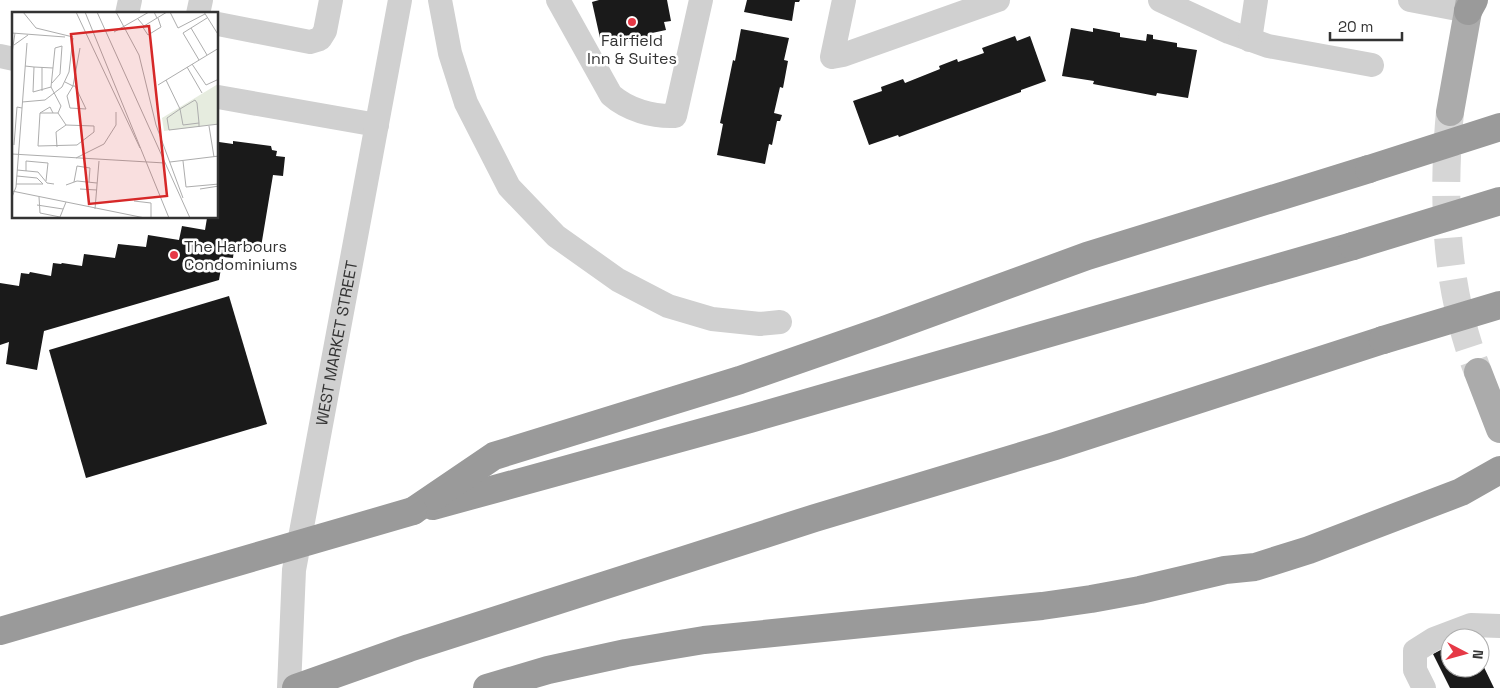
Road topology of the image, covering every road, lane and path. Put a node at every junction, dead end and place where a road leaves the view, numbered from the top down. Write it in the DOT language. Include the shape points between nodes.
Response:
graph roads {
  1 [pos="331,0"];
  2 [pos="400,0"];
  3 [pos="440,0"];
  4 [pos="558,0"];
  5 [pos="701,0"];
  6 [pos="844,0"];
  7 [pos="998,0"];
  8 [pos="1160,0"];
  9 [pos="1256,0"];
  10 [pos="1410,0"];
  11 [pos="1471,4"];
  12 [pos="219,24"];
  13 [pos="1250,40"];
  14 [pos="1372,65"];
  15 [pos="219,97"];
  16 [pos="1450,112"];
  17 [pos="377,125"];
  18 [pos="1500,127"];
  19 [pos="1500,201"];
  20 [pos="1500,304"];
  21 [pos="780,322"];
  22 [pos="1478,372"];
  23 [pos="1500,429"];
  24 [pos="1500,470"];
  25 [pos="413,511"];
  26 [pos="1500,626"];
  27 [pos="0,630"];
  28 [pos="289,688"];
  29 [pos="296,688"];
  30 [pos="487,688"];
  31 [pos="1424,688"];
  1 -- 12 [label="street" via="325,32 320,39 310,42"];
  2 -- 17 [label="street, WEST MARKET STREET"];
  3 -- 21 [label="street" via="450,53 466,104 509,187 556,236 618,280 668,306 712,319 760,324"];
  4 -- 5 [label="street" via="611,95 622,105 661,116 675,116"];
  6 -- 7 [label="street" via="832,56 843,55"];
  8 -- 13 [label="street"];
  9 -- 13 [label="street"];
  10 -- 11 [label="street"];
  11 -- 16 [label="main road"];
  13 -- 14 [label="street"];
  15 -- 17 [label="street"];
  17 -- 28 [label="street, WEST MARKET STREET" via="294,570"];
  18 -- 25 [label="highway, bridge" via="1087,256 740,380 494,456"];
  19 -- 25 [label="highway, bridge" via="750,419"];
  20 -- 29 [label="highway, bridge" via="1055,446 815,518 409,648"];
  22 -- 23 [label="main road"];
  24 -- 30 [label="highway" via="1461,492 1255,567 1225,570 1140,590 1050,605 704,640 548,670"];
  25 -- 27 [label="highway, bridge"];
  26 -- 31 [label="street" via="1471,625 1434,639 1414,651 1415,670"];
}
